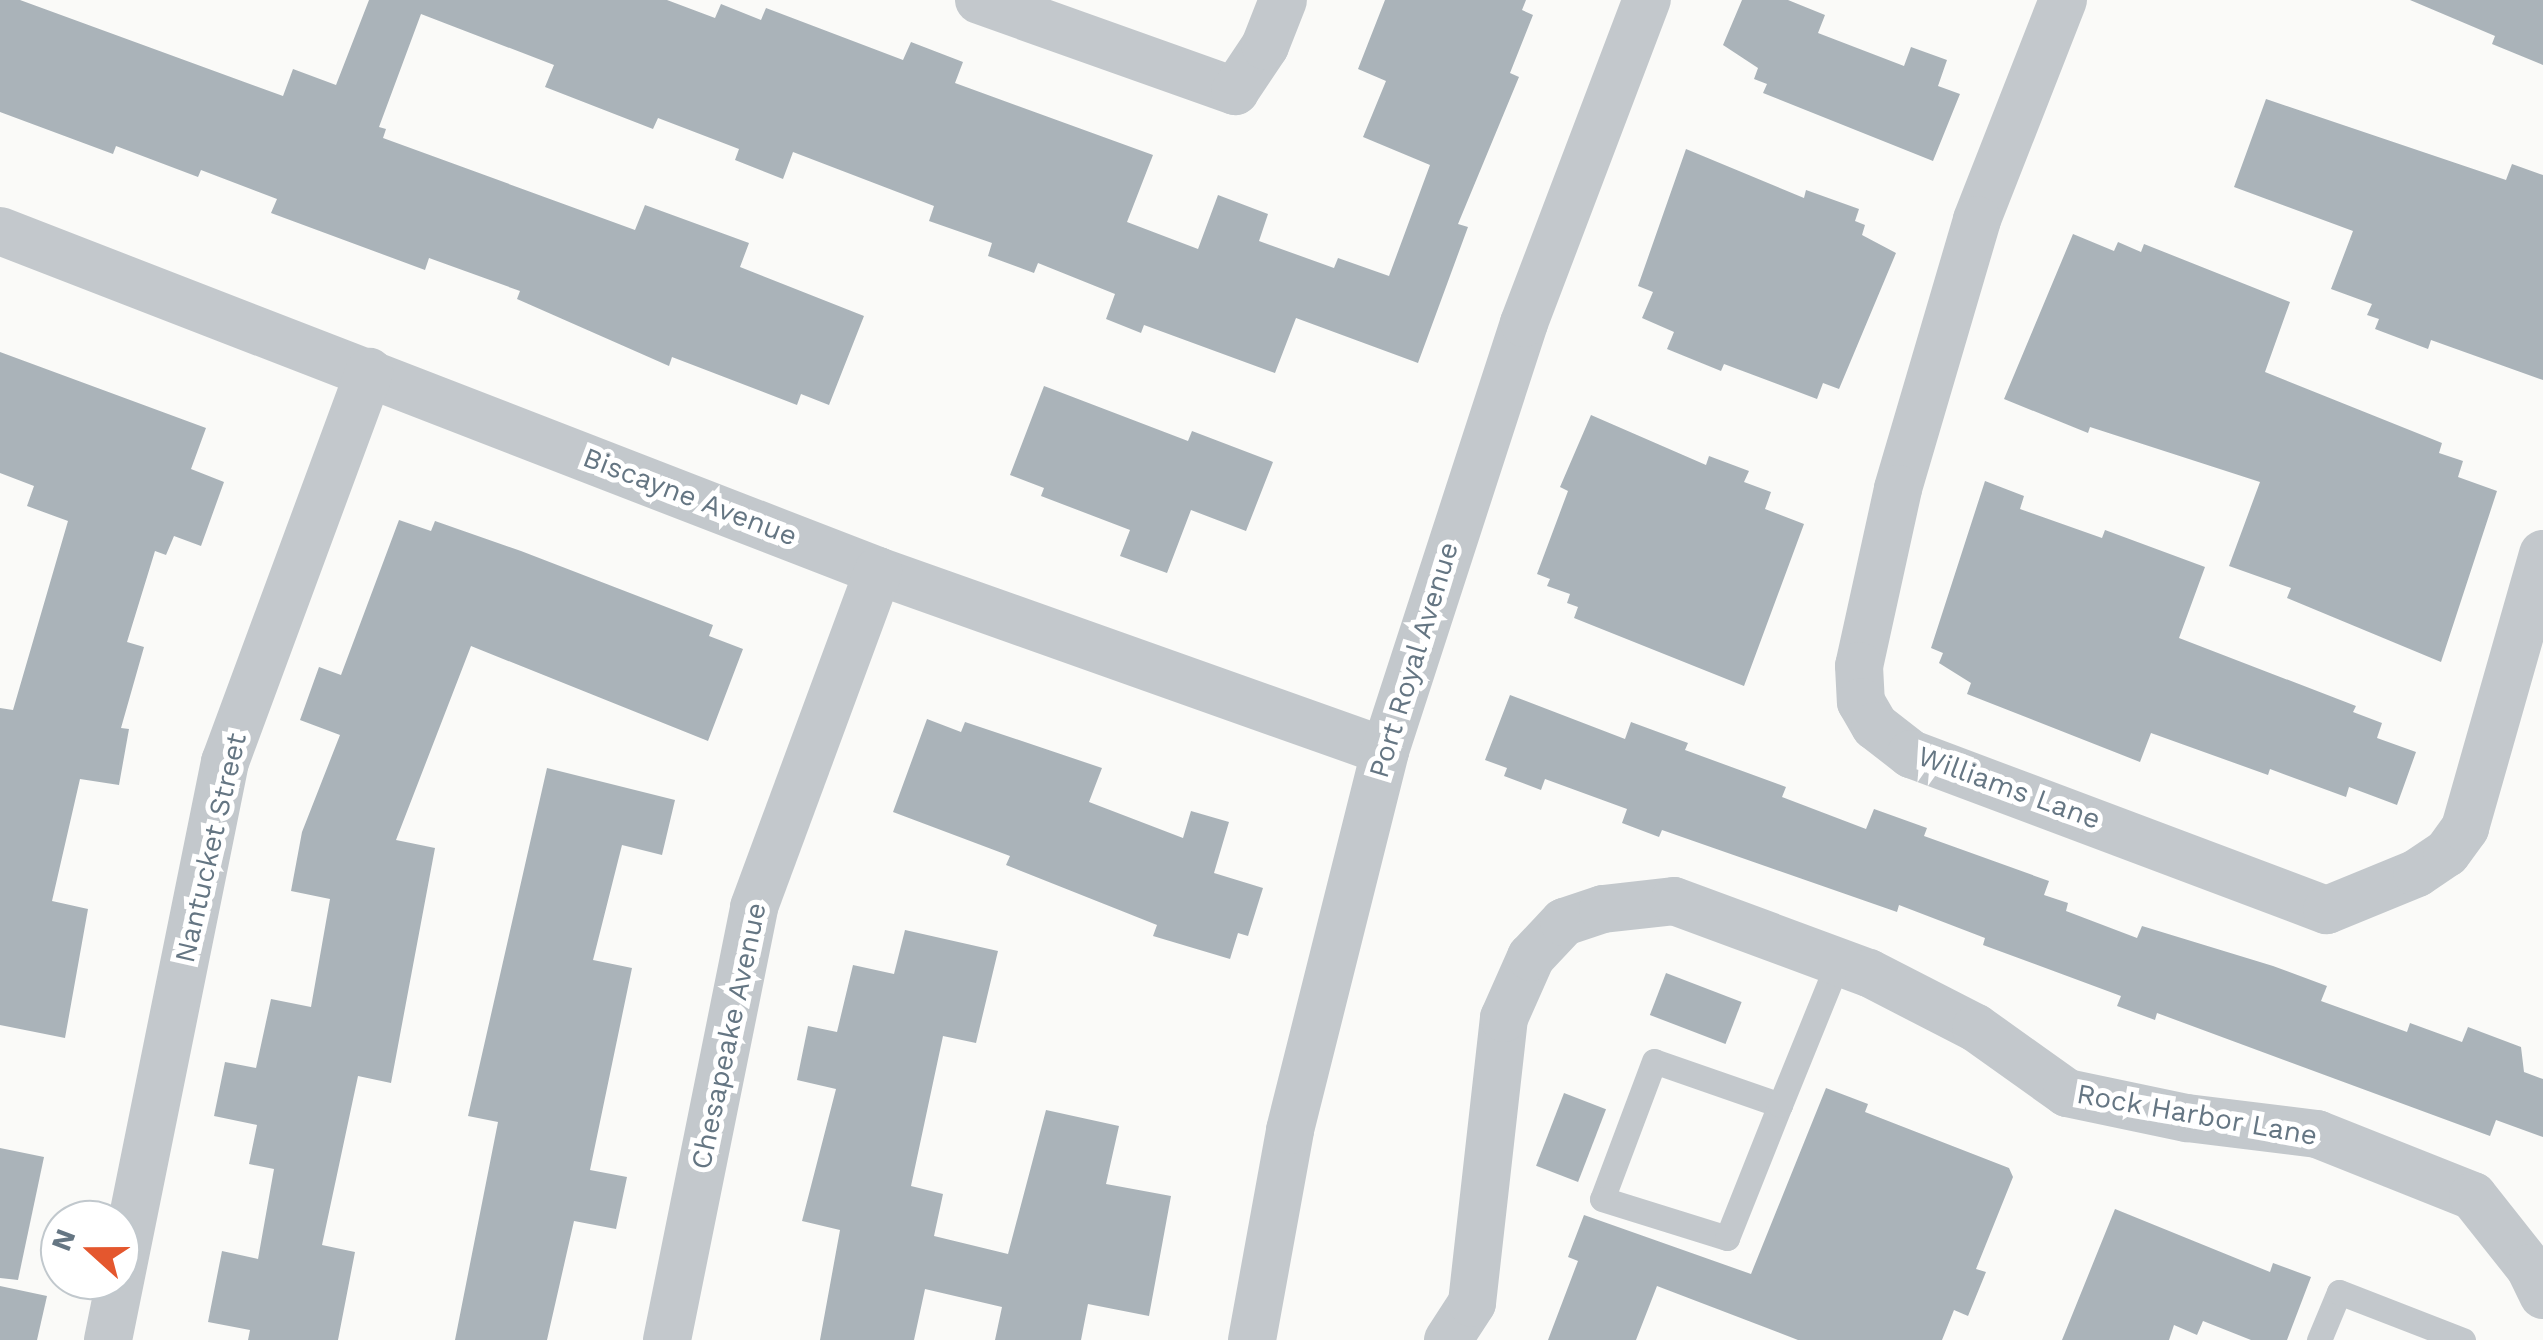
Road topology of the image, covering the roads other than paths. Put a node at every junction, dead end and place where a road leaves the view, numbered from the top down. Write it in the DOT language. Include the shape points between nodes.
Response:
graph roads {
  1 [pos="979,0"];
  2 [pos="1284,0"];
  3 [pos="1648,0"];
  4 [pos="2062,0"];
  5 [pos="0,231"];
  6 [pos="369,372"];
  7 [pos="2543,554"];
  8 [pos="878,571"];
  9 [pos="1385,751"];
  10 [pos="1838,962"];
  11 [pos="1780,1104"];
  12 [pos="2543,1295"];
  13 [pos="108,1340"];
  14 [pos="667,1340"];
  15 [pos="1252,1340"];
  16 [pos="1448,1340"];
  17 [pos="2319,1340"];
  18 [pos="2463,1340"];
  1 -- 2 [label="street" via="1236,91"];
  3 -- 9 [label="street, Port Royal Avenue" via="1524,323"];
  4 -- 7 [label="street, Williams Lane" via="1977,220 1898,488 1859,666 1861,702 1876,726 1912,754 2328,910 2418,873 2447,853 2465,828"];
  5 -- 6 [label="street, Biscayne Avenue"];
  6 -- 8 [label="street, Biscayne Avenue"];
  6 -- 13 [label="street, Nantucket Street" via="225,762"];
  8 -- 9 [label="street, Biscayne Avenue"];
  8 -- 14 [label="street, Chesapeake Avenue" via="754,907"];
  9 -- 15 [label="street, Port Royal Avenue" via="1290,1130"];
  10 -- 11 [label="lane"];
  10 -- 12 [label="street, Rock Harbor Lane" via="1976,1028 2067,1093 2187,1118 2318,1134 2473,1196"];
  10 -- 16 [label="street, Rock Harbor Lane" via="1674,901 1603,908 1542,937 1504,1018 1472,1304"];
  11 -- 11 [label="lane" via="1726,1238 1602,1199 1654,1061"];
  17 -- 18 [label="lane" via="2339,1292"];
}
